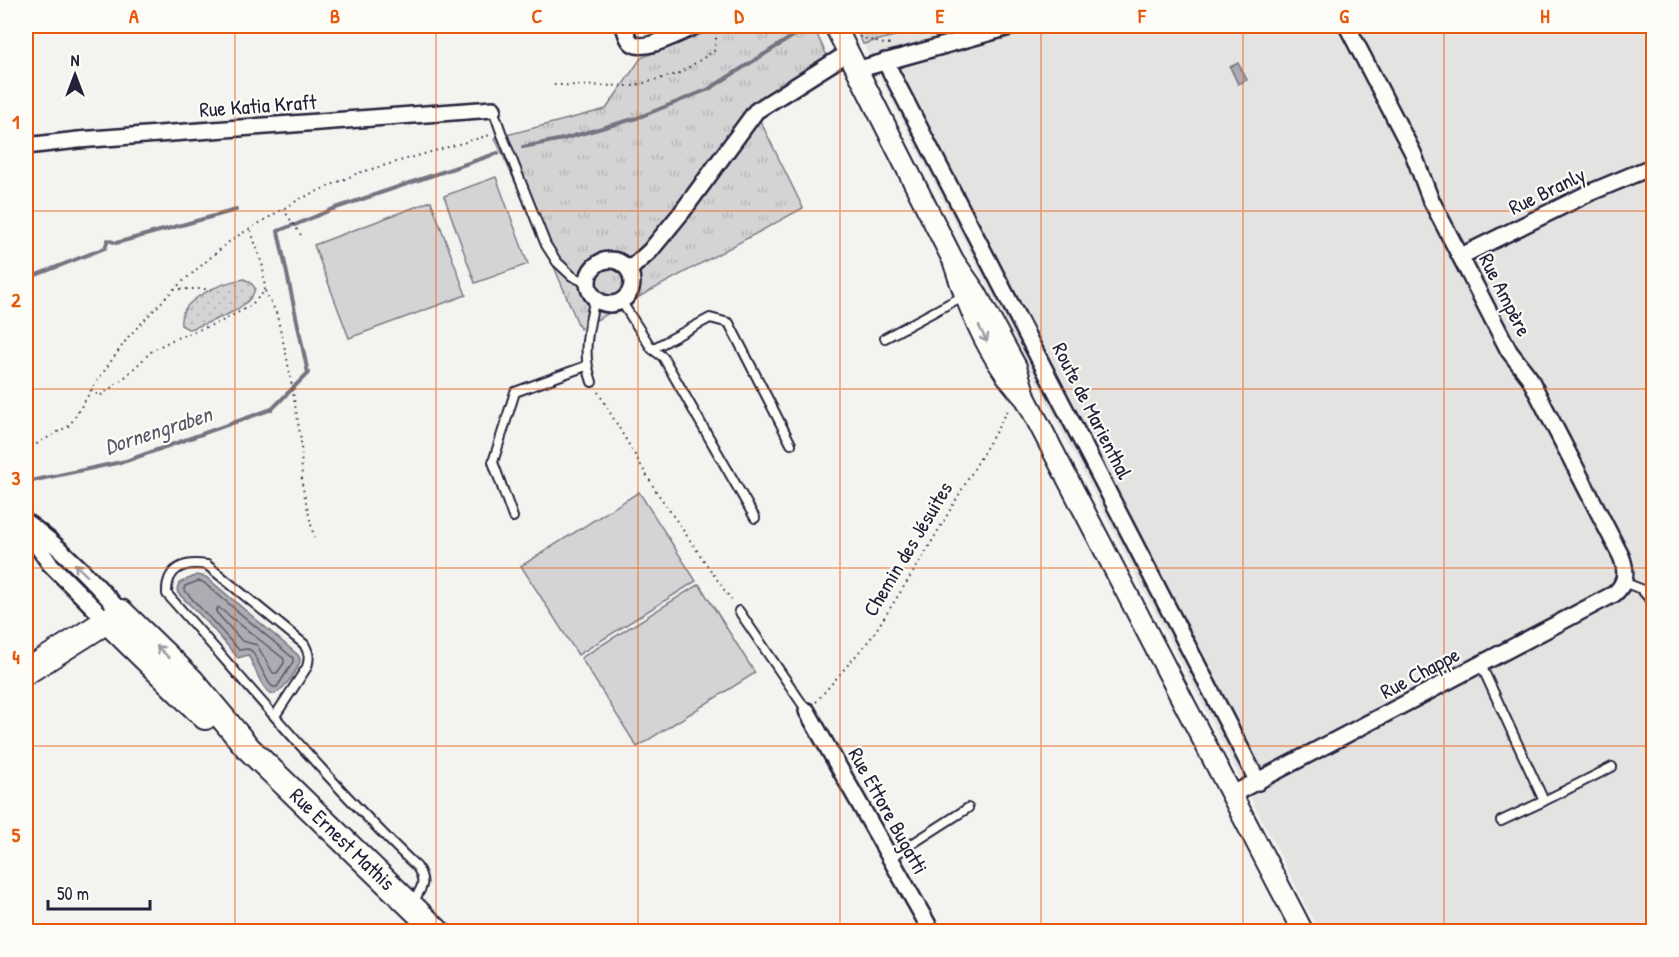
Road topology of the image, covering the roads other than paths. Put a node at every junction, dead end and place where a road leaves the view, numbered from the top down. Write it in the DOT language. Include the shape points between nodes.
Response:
graph roads {
  1 [pos="624,26"];
  2 [pos="696,26"];
  3 [pos="835,26"];
  4 [pos="1012,26"];
  5 [pos="1347,26"];
  6 [pos="852,62"];
  7 [pos="885,62"];
  8 [pos="493,109"];
  9 [pos="26,146"];
  10 [pos="1653,166"];
  11 [pos="1461,256"];
  12 [pos="629,270"];
  13 [pos="592,291"];
  14 [pos="969,293"];
  15 [pos="621,301"];
  16 [pos="885,338"];
  17 [pos="652,349"];
  18 [pos="586,366"];
  19 [pos="592,382"];
  20 [pos="791,444"];
  21 [pos="513,517"];
  22 [pos="755,518"];
  23 [pos="26,522"];
  24 [pos="26,530"];
  25 [pos="1623,582"];
  26 [pos="1653,604"];
  27 [pos="739,611"];
  28 [pos="120,622"];
  29 [pos="1481,665"];
  30 [pos="26,672"];
  31 [pos="26,688"];
  32 [pos="807,711"];
  33 [pos="275,716"];
  34 [pos="1612,767"];
  35 [pos="1258,782"];
  36 [pos="1231,795"];
  37 [pos="1544,801"];
  38 [pos="968,808"];
  39 [pos="1501,821"];
  40 [pos="890,858"];
  41 [pos="411,905"];
  42 [pos="438,932"];
  43 [pos="932,932"];
  44 [pos="1303,932"];
  1 -- 2 [label="street" via="633,44 646,46"];
  3 -- 6 [label="street"];
  4 -- 7 [label="street"];
  5 -- 11 [label="street, Rue Ampère"];
  6 -- 7 [label="street"];
  6 -- 12 [label="street" via="756,111 682,212"];
  6 -- 14 [label="street"];
  7 -- 35 [label="street, Route de Marienthal"];
  8 -- 9 [label="street, Rue Katia Kraft"];
  8 -- 13 [label="lane" via="546,245 557,262"];
  10 -- 11 [label="street, Rue Branly"];
  11 -- 25 [label="street, Rue Ampère" via="1509,351 1529,377 1621,556 1626,575"];
  12 -- 13 [label="street" via="618,261 603,261 592,270"];
  12 -- 15 [label="street" via="631,290"];
  13 -- 15 [label="street" via="607,303"];
  13 -- 18 [label="lane"];
  14 -- 16 [label="lane"];
  14 -- 36 [label="street" via="1002,369 1026,399"];
  15 -- 17 [label="lane"];
  17 -- 20 [label="lane" via="710,318 729,323"];
  17 -- 22 [label="lane" via="663,357"];
  18 -- 19 [label="lane"];
  18 -- 21 [label="lane" via="515,392 493,462"];
  28 -- 23 [label="street, one-way" via="100,589"];
  24 -- 28 [label="street" via="50,564"];
  25 -- 26 [label="lane" via="1641,589"];
  25 -- 29 [label="street, Rue Chappe" via="1614,594"];
  27 -- 32 [label="lane"];
  28 -- 30 [label="main road"];
  28 -- 31 [label="main road"];
  28 -- 41 [label="main road, Rue Ernest Mathis" via="198,686 248,748"];
  29 -- 35 [label="street, Rue Chappe"];
  29 -- 37 [label="lane"];
  32 -- 40 [label="street, Rue Ettore Bugatti"];
  33 -- 33 [label="lane" via="307,667 310,659 304,644 207,566 196,563 178,568 170,574 167,594"];
  33 -- 41 [label="lane" via="417,867 423,877 422,885"];
  34 -- 37 [label="lane"];
  35 -- 36 [label="street, Rue Chappe"];
  36 -- 44 [label="street"];
  37 -- 39 [label="lane"];
  38 -- 40 [label="lane"];
  40 -- 43 [label="street, Rue Ettore Bugatti"];
  41 -- 42 [label="main road, Rue Ernest Mathis"];
}
